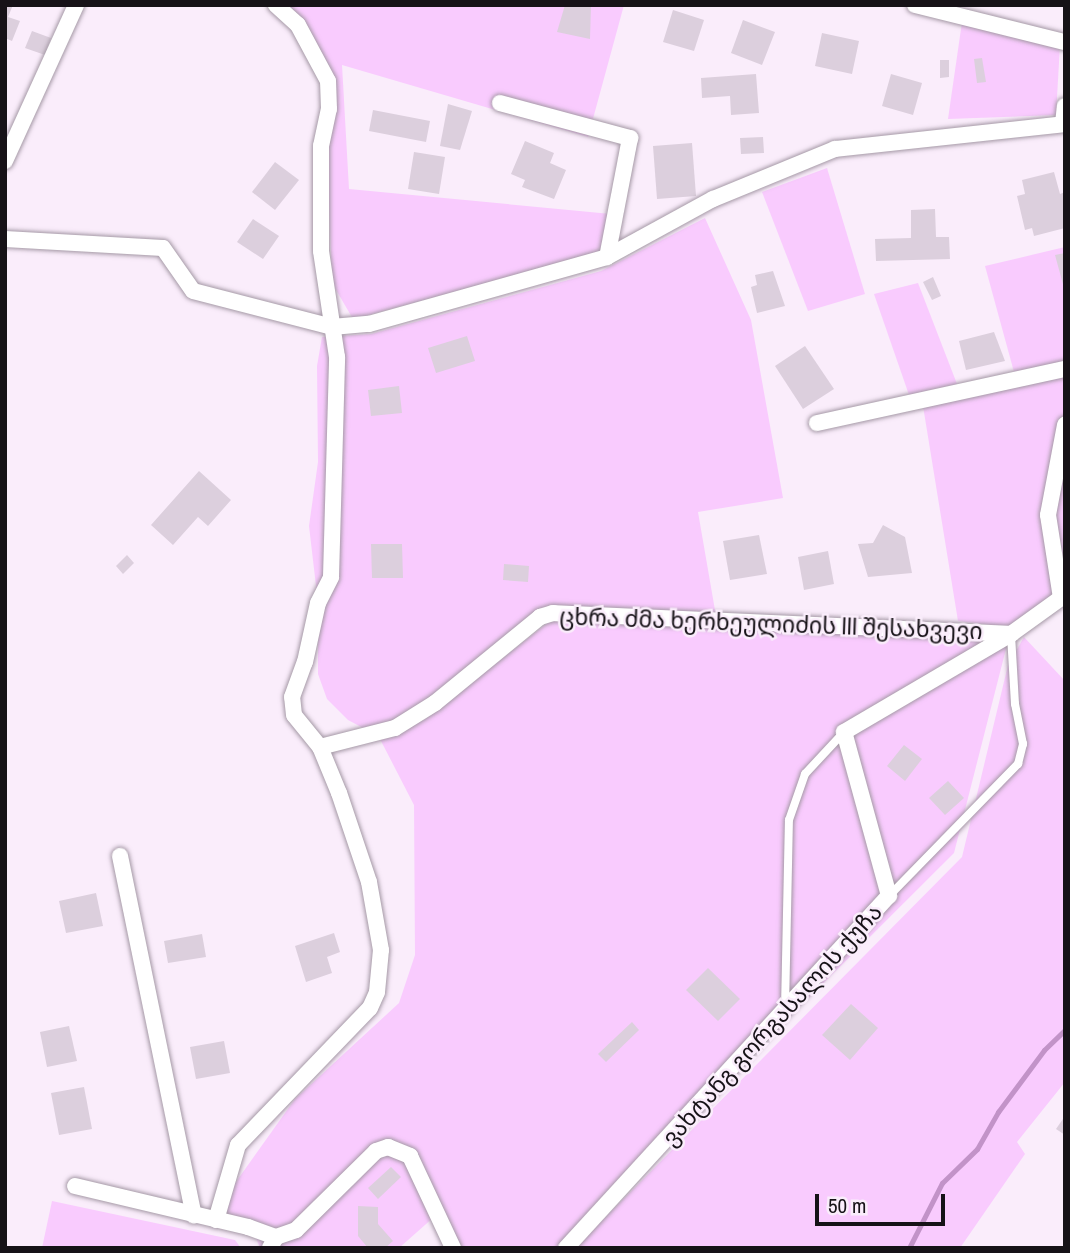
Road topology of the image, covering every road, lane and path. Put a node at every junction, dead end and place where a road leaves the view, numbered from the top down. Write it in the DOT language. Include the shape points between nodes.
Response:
graph roads {
  1 [pos="76,5"];
  2 [pos="276,5"];
  3 [pos="915,5"];
  4 [pos="1065,42"];
  5 [pos="500,103"];
  6 [pos="1065,106"];
  7 [pos="1064,124"];
  8 [pos="5,161"];
  9 [pos="5,240"];
  10 [pos="607,257"];
  11 [pos="332,327"];
  12 [pos="1065,369"];
  13 [pos="817,423"];
  14 [pos="1065,425"];
  15 [pos="1011,634"];
  16 [pos="844,732"];
  17 [pos="320,747"];
  18 [pos="120,856"];
  19 [pos="889,896"];
  20 [pos="785,1014"];
  21 [pos="75,1186"];
  22 [pos="194,1216"];
  23 [pos="216,1220"];
  24 [pos="273,1242"];
  25 [pos="453,1248"];
  26 [pos="566,1248"];
  1 -- 8 [label="street"];
  2 -- 11 [label="street" via="298,25 328,81 329,109 321,146 321,251"];
  3 -- 4 [label="street"];
  5 -- 10 [label="street" via="630,138"];
  6 -- 7 [label="street"];
  7 -- 10 [label="street" via="835,149 713,199"];
  9 -- 11 [label="street" via="163,248 193,291"];
  10 -- 11 [label="street" via="369,324"];
  11 -- 17 [label="street" via="338,430 331,577 318,603 306,662 292,697 294,715"];
  12 -- 13 [label="street"];
  14 -- 15 [label="street" via="1048,515 1062,593 1055,604"];
  15 -- 16 [label="street"];
  15 -- 17 [label="street, ცხრა ძმა ხერხეულიძის III შესახვევი" via="553,613 540,617 435,703 396,728"];
  15 -- 19 [label="lane" via="1014,704 1023,744 1018,764"];
  16 -- 19 [label="street, ვახტანგ გორგასალის ქუჩა"];
  16 -- 20 [label="lane" via="805,774 789,820"];
  17 -- 23 [label="street" via="369,882 382,950 377,992 355,1028 315,1060 238,1145"];
  18 -- 22 [label="street"];
  19 -- 20 [label="street, ვახტანგ გორგასალის ქუჩა"];
  20 -- 26 [label="street, ვახტანგ გორგასალის ქუჩა"];
  21 -- 22 [label="street"];
  22 -- 23 [label="street"];
  23 -- 24 [label="street"];
  24 -- 25 [label="street" via="296,1230 376,1151 388,1147 410,1156"];
}
